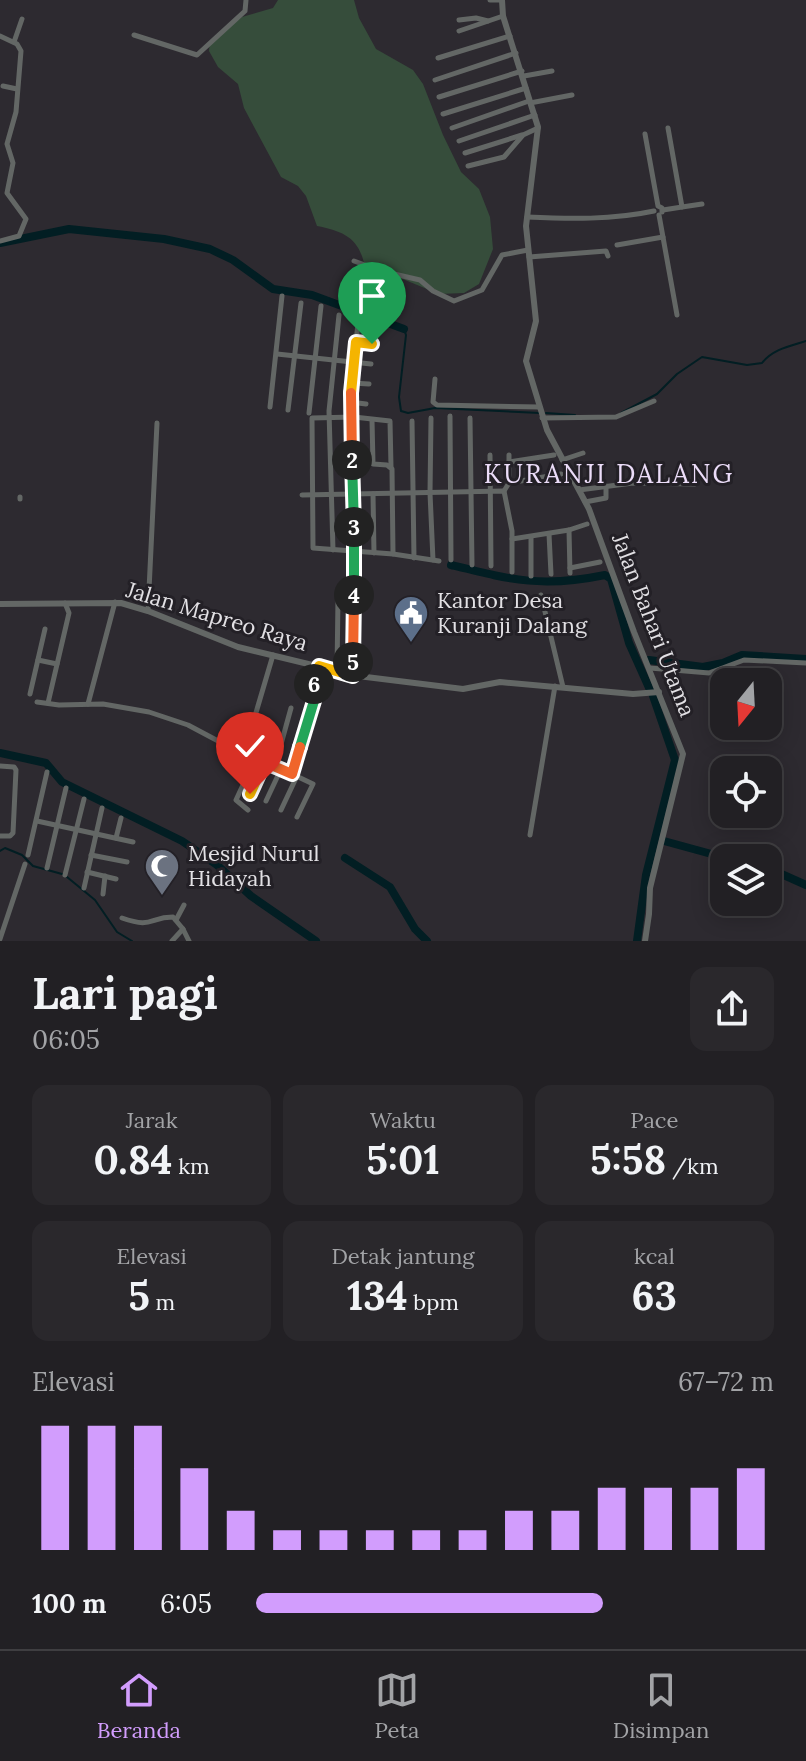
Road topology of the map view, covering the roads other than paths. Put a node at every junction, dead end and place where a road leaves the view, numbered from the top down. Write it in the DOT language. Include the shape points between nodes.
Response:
graph roads {
  1 [pos="246,0"];
  2 [pos="490,0"];
  3 [pos="502,0"];
  4 [pos="503,16"];
  5 [pos="22,19"];
  6 [pos="459,20"];
  7 [pos="489,21"];
  8 [pos="459,31"];
  9 [pos="134,35"];
  10 [pos="0,36"];
  11 [pos="511,36"];
  12 [pos="14,42"];
  13 [pos="517,53"];
  14 [pos="438,58"];
  15 [pos="552,71"];
  16 [pos="523,73"];
  17 [pos="435,80"];
  18 [pos="3,86"];
  19 [pos="526,88"];
  20 [pos="17,89"];
  21 [pos="572,95"];
  22 [pos="439,97"];
  23 [pos="530,102"];
  24 [pos="443,114"];
  25 [pos="535,115"];
  26 [pos="538,127"];
  27 [pos="452,128"];
  28 [pos="668,128"];
  29 [pos="645,134"];
  30 [pos="523,135"];
  31 [pos="459,141"];
  32 [pos="4,143"];
  33 [pos="465,153"];
  34 [pos="468,166"];
  35 [pos="702,204"];
  36 [pos="682,207"];
  37 [pos="658,210"];
  38 [pos="526,217"];
  39 [pos="19,237"];
  40 [pos="663,237"];
  41 [pos="0,241"];
  42 [pos="617,245"];
  43 [pos="21,246"];
  44 [pos="528,254"];
  45 [pos="608,256"];
  46 [pos="354,261"];
  47 [pos="282,296"];
  48 [pos="301,303"];
  49 [pos="321,306"];
  50 [pos="339,315"];
  51 [pos="677,315"];
  52 [pos="376,324"];
  53 [pos="356,342"];
  54 [pos="372,344"];
  55 [pos="277,354"];
  56 [pos="295,357"];
  57 [pos="315,359"];
  58 [pos="334,361"];
  59 [pos="353,363"];
  60 [pos="371,364"];
  61 [pos="435,379"];
  62 [pos="352,383"];
  63 [pos="369,384"];
  64 [pos="654,401"];
  65 [pos="350,402"];
  66 [pos="366,404"];
  67 [pos="270,407"];
  68 [pos="288,410"];
  69 [pos="309,413"];
  70 [pos="541,413"];
  71 [pos="450,416"];
  72 [pos="330,417"];
  73 [pos="351,417"];
  74 [pos="431,418"];
  75 [pos="470,418"];
  76 [pos="372,420"];
  77 [pos="412,421"];
  78 [pos="157,423"];
  79 [pos="583,453"];
  80 [pos="490,455"];
  81 [pos="554,455"];
  82 [pos="562,460"];
  83 [pos="391,467"];
  84 [pos="561,474"];
  85 [pos="509,483"];
  86 [pos="695,484"];
  87 [pos="606,486"];
  88 [pos="504,491"];
  89 [pos="578,491"];
  90 [pos="470,492"];
  91 [pos="491,492"];
  92 [pos="411,493"];
  93 [pos="430,493"];
  94 [pos="452,493"];
  95 [pos="373,494"];
  96 [pos="392,494"];
  97 [pos="302,495"];
  98 [pos="313,495"];
  99 [pos="333,495"];
  100 [pos="352,495"];
  101 [pos="585,502"];
  102 [pos="587,524"];
  103 [pos="569,530"];
  104 [pos="549,534"];
  105 [pos="531,537"];
  106 [pos="512,539"];
  107 [pos="333,550"];
  108 [pos="354,551"];
  109 [pos="374,553"];
  110 [pos="393,554"];
  111 [pos="414,558"];
  112 [pos="451,560"];
  113 [pos="600,562"];
  114 [pos="472,565"];
  115 [pos="491,566"];
  116 [pos="512,572"];
  117 [pos="551,574"];
  118 [pos="531,576"];
  119 [pos="541,595"];
  120 [pos="338,598"];
  121 [pos="64,602"];
  122 [pos="115,602"];
  123 [pos="0,604"];
  124 [pos="148,611"];
  125 [pos="45,629"];
  126 [pos="273,655"];
  127 [pos="38,660"];
  128 [pos="806,663"];
  129 [pos="57,664"];
  130 [pos="319,666"];
  131 [pos="650,668"];
  132 [pos="337,672"];
  133 [pos="353,676"];
  134 [pos="559,687"];
  135 [pos="659,692"];
  136 [pos="30,694"];
  137 [pos="37,702"];
  138 [pos="48,703"];
  139 [pos="88,704"];
  140 [pos="291,708"];
  141 [pos="245,750"];
  142 [pos="0,766"];
  143 [pos="278,768"];
  144 [pos="47,772"];
  145 [pos="294,775"];
  146 [pos="66,788"];
  147 [pos="250,794"];
  148 [pos="84,799"];
  149 [pos="266,801"];
  150 [pos="102,808"];
  151 [pos="248,810"];
  152 [pos="281,810"];
  153 [pos="297,817"];
  154 [pos="121,818"];
  155 [pos="37,821"];
  156 [pos="57,826"];
  157 [pos="76,830"];
  158 [pos="96,834"];
  159 [pos="530,835"];
  160 [pos="0,836"];
  161 [pos="116,838"];
  162 [pos="133,842"];
  163 [pos="28,855"];
  164 [pos="91,855"];
  165 [pos="127,862"];
  166 [pos="25,864"];
  167 [pos="47,868"];
  168 [pos="87,872"];
  169 [pos="65,875"];
  170 [pos="105,876"];
  171 [pos="116,879"];
  172 [pos="84,888"];
  173 [pos="103,894"];
  174 [pos="184,905"];
  175 [pos="160,912"];
  176 [pos="122,918"];
  177 [pos="176,920"];
  178 [pos="157,921"];
  179 [pos="182,930"];
  180 [pos="0,939"];
  181 [pos="172,941"];
  182 [pos="189,941"];
  183 [pos="645,941"];
  1 -- 9 [label="street" via="243,14 197,55"];
  2 -- 3 [label="street"];
  3 -- 4 [label="street"];
  4 -- 7 [label="street"];
  4 -- 11 [label="street"];
  5 -- 12 [label="street"];
  6 -- 7 [label="street"];
  7 -- 8 [label="street"];
  10 -- 12 [label="street"];
  11 -- 13 [label="street"];
  11 -- 14 [label="street"];
  12 -- 20 [label="street" via="21,51"];
  13 -- 16 [label="street"];
  13 -- 17 [label="street"];
  15 -- 16 [label="street"];
  16 -- 19 [label="street"];
  16 -- 22 [label="street"];
  18 -- 20 [label="street"];
  19 -- 23 [label="street"];
  19 -- 24 [label="street"];
  20 -- 32 [label="street" via="16,112"];
  21 -- 23 [label="street"];
  23 -- 25 [label="street"];
  23 -- 27 [label="street"];
  25 -- 26 [label="street"];
  25 -- 31 [label="street"];
  26 -- 30 [label="street"];
  26 -- 38 [label="street, Jalan Bahari Utama"];
  28 -- 36 [label="street"];
  29 -- 37 [label="street"];
  30 -- 33 [label="street"];
  30 -- 34 [label="street" via="504,157"];
  32 -- 39 [label="street" via="13,163 7,195 26,219"];
  35 -- 36 [label="street"];
  36 -- 37 [label="street"];
  37 -- 38 [label="street" via="564,219"];
  37 -- 40 [label="street"];
  38 -- 44 [label="street, Jalan Bahari Utama"];
  39 -- 41 [label="street"];
  39 -- 43 [label="street"];
  40 -- 42 [label="street"];
  40 -- 51 [label="street"];
  44 -- 45 [label="street" via="606,251"];
  44 -- 46 [label="street" via="502,255 482,290 457,301 420,280"];
  44 -- 70 [label="street, Jalan Bahari Utama" via="536,321 526,359"];
  47 -- 55 [label="street"];
  48 -- 56 [label="street"];
  49 -- 57 [label="street"];
  50 -- 58 [label="street"];
  52 -- 53 [label="street" via="358,323"];
  53 -- 54 [label="street"];
  53 -- 59 [label="street"];
  55 -- 56 [label="street"];
  55 -- 67 [label="street"];
  56 -- 57 [label="street"];
  56 -- 68 [label="street"];
  57 -- 58 [label="street"];
  57 -- 69 [label="street"];
  58 -- 59 [label="street"];
  58 -- 72 [label="street"];
  59 -- 60 [label="street"];
  59 -- 62 [label="street"];
  61 -- 70 [label="street" via="437,405"];
  62 -- 63 [label="street"];
  62 -- 65 [label="street"];
  64 -- 70 [label="street" via="616,417"];
  65 -- 66 [label="street"];
  65 -- 73 [label="street"];
  70 -- 82 [label="street, Jalan Bahari Utama"];
  71 -- 94 [label="street"];
  72 -- 73 [label="street"];
  72 -- 98 [label="street" via="312,419"];
  72 -- 99 [label="street"];
  73 -- 76 [label="street"];
  73 -- 100 [label="street"];
  74 -- 93 [label="street"];
  75 -- 90 [label="street"];
  76 -- 83 [label="street" via="373,464"];
  76 -- 83 [label="street" via="390,421"];
  77 -- 92 [label="street"];
  78 -- 124 [label="street"];
  79 -- 82 [label="street"];
  80 -- 91 [label="street"];
  81 -- 85 [label="street" via="509,458"];
  82 -- 89 [label="street, Jalan Bahari Utama"];
  83 -- 96 [label="street"];
  84 -- 85 [label="street"];
  85 -- 88 [label="street"];
  86 -- 87 [label="street"];
  87 -- 89 [label="street"];
  87 -- 101 [label="street" via="606,498"];
  88 -- 91 [label="street"];
  88 -- 106 [label="street"];
  89 -- 101 [label="street, Jalan Bahari Utama"];
  90 -- 91 [label="street"];
  90 -- 94 [label="street"];
  90 -- 114 [label="street"];
  91 -- 115 [label="street"];
  92 -- 93 [label="street"];
  92 -- 96 [label="street"];
  92 -- 111 [label="street"];
  93 -- 94 [label="street"];
  93 -- 111 [label="street" via="436,561"];
  94 -- 112 [label="street"];
  95 -- 96 [label="street"];
  95 -- 100 [label="street"];
  95 -- 109 [label="street"];
  96 -- 110 [label="street"];
  97 -- 98 [label="street"];
  98 -- 99 [label="street"];
  98 -- 107 [label="street" via="313,548"];
  99 -- 100 [label="street"];
  99 -- 107 [label="street"];
  100 -- 108 [label="street"];
  101 -- 131 [label="street, Jalan Bahari Utama"];
  102 -- 103 [label="street"];
  103 -- 104 [label="street"];
  103 -- 113 [label="street" via="570,571"];
  104 -- 105 [label="street"];
  104 -- 117 [label="street"];
  105 -- 106 [label="street"];
  105 -- 118 [label="street"];
  106 -- 116 [label="street"];
  107 -- 108 [label="street"];
  108 -- 109 [label="street"];
  108 -- 133 [label="street"];
  109 -- 110 [label="street"];
  110 -- 111 [label="street"];
  119 -- 134 [label="street"];
  120 -- 132 [label="street"];
  121 -- 122 [label="street, Jalan Mapreo Raya"];
  121 -- 123 [label="street, Jalan Mapreo Raya"];
  121 -- 129 [label="street" via="69,613"];
  122 -- 124 [label="street, Jalan Mapreo Raya"];
  122 -- 139 [label="street"];
  124 -- 126 [label="street, Jalan Mapreo Raya" via="238,647"];
  125 -- 127 [label="street"];
  126 -- 130 [label="street, Jalan Mapreo Raya"];
  126 -- 141 [label="street"];
  127 -- 129 [label="street"];
  127 -- 136 [label="street"];
  128 -- 131 [label="street" via="740,660 709,673"];
  129 -- 138 [label="street"];
  130 -- 132 [label="street, Jalan Mapreo Raya"];
  130 -- 145 [label="street"];
  131 -- 135 [label="street, Jalan Bahari Utama"];
  132 -- 133 [label="street, Jalan Mapreo Raya"];
  133 -- 134 [label="street, Jalan Mapreo Raya" via="463,689 500,682"];
  134 -- 135 [label="street, Jalan Mapreo Raya"];
  134 -- 159 [label="street"];
  135 -- 183 [label="street, Jalan Bahari Utama" via="683,756 650,888"];
  137 -- 138 [label="street"];
  138 -- 139 [label="street"];
  139 -- 141 [label="street" via="159,715"];
  140 -- 143 [label="street"];
  141 -- 151 [label="street" via="255,759 236,800"];
  142 -- 160 [label="street" via="16,770 13,833"];
  143 -- 145 [label="street"];
  143 -- 147 [label="street" via="264,762"];
  143 -- 149 [label="street"];
  144 -- 155 [label="street"];
  145 -- 152 [label="street"];
  145 -- 153 [label="street" via="313,784"];
  146 -- 156 [label="street"];
  148 -- 157 [label="street"];
  150 -- 158 [label="street"];
  154 -- 161 [label="street"];
  155 -- 156 [label="street"];
  155 -- 163 [label="street"];
  156 -- 157 [label="street"];
  156 -- 167 [label="street"];
  157 -- 158 [label="street"];
  157 -- 169 [label="street"];
  158 -- 161 [label="street"];
  158 -- 164 [label="street"];
  161 -- 162 [label="street"];
  164 -- 165 [label="street"];
  164 -- 168 [label="street"];
  166 -- 180 [label="street"];
  168 -- 170 [label="street"];
  168 -- 172 [label="street"];
  170 -- 171 [label="street"];
  170 -- 173 [label="street"];
  174 -- 177 [label="street"];
  175 -- 178 [label="street"];
  176 -- 178 [label="street" via="142,924"];
  177 -- 178 [label="street" via="169,916"];
  177 -- 179 [label="street"];
  179 -- 181 [label="street"];
  179 -- 182 [label="street"];
}
